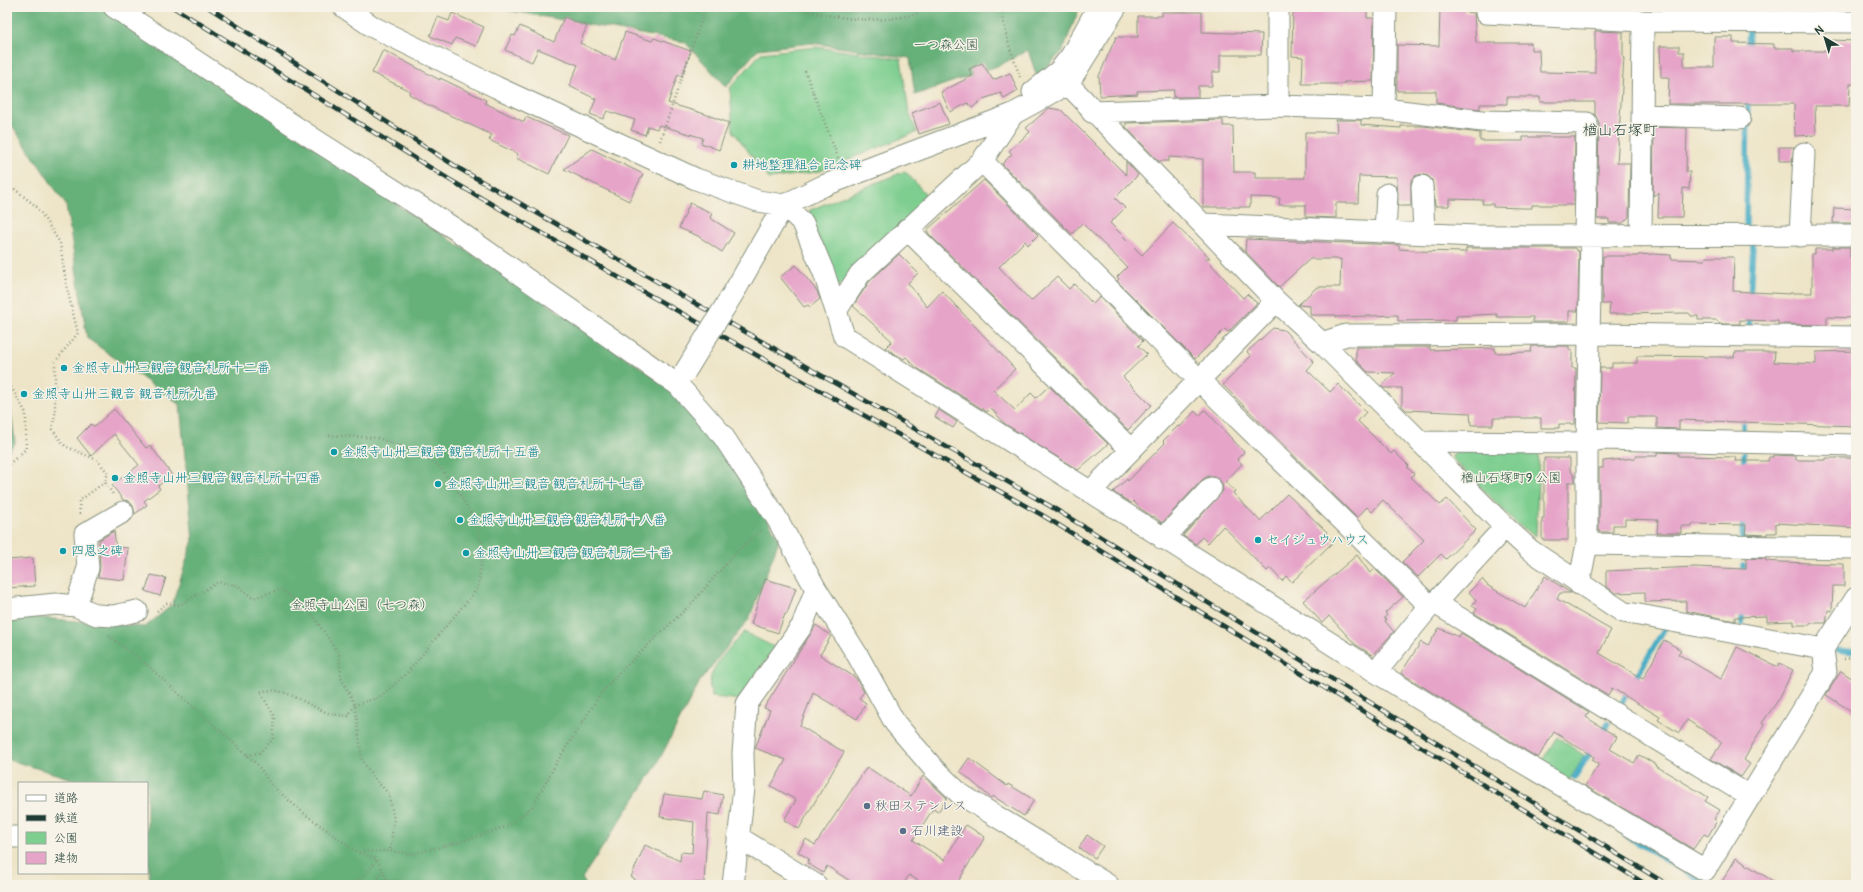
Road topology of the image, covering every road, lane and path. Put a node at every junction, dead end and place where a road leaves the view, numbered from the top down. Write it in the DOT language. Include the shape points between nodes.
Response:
graph roads {
  1 [pos="114,7"];
  2 [pos="344,7"];
  3 [pos="706,7"];
  4 [pos="794,7"];
  5 [pos="931,7"];
  6 [pos="1000,7"];
  7 [pos="1098,7"];
  8 [pos="1116,7"];
  9 [pos="1278,7"];
  10 [pos="1386,7"];
  11 [pos="1486,7"];
  12 [pos="1643,21"];
  13 [pos="1856,22"];
  14 [pos="804,71"];
  15 [pos="1068,84"];
  16 [pos="1026,95"];
  17 [pos="1278,106"];
  18 [pos="1384,108"];
  19 [pos="1092,112"];
  20 [pos="1013,114"];
  21 [pos="1642,115"];
  22 [pos="1740,118"];
  23 [pos="950,138"];
  24 [pos="1804,153"];
  25 [pos="654,160"];
  26 [pos="982,161"];
  27 [pos="846,178"];
  28 [pos="7,186"];
  29 [pos="1422,186"];
  30 [pos="1387,194"];
  31 [pos="784,205"];
  32 [pos="1203,224"];
  33 [pos="907,229"];
  34 [pos="1385,232"];
  35 [pos="1424,234"];
  36 [pos="1856,235"];
  37 [pos="1641,236"];
  38 [pos="1800,236"];
  39 [pos="1588,237"];
  40 [pos="1276,301"];
  41 [pos="836,311"];
  42 [pos="1590,334"];
  43 [pos="1856,337"];
  44 [pos="1322,343"];
  45 [pos="681,379"];
  46 [pos="7,380"];
  47 [pos="1200,381"];
  48 [pos="326,436"];
  49 [pos="1420,442"];
  50 [pos="1586,444"];
  51 [pos="1856,445"];
  52 [pos="1131,450"];
  53 [pos="7,466"];
  54 [pos="105,482"];
  55 [pos="1211,488"];
  56 [pos="1090,492"];
  57 [pos="123,512"];
  58 [pos="776,517"];
  59 [pos="1504,527"];
  60 [pos="85,534"];
  61 [pos="1163,539"];
  62 [pos="1587,544"];
  63 [pos="1856,548"];
  64 [pos="1579,584"];
  65 [pos="816,589"];
  66 [pos="1856,598"];
  67 [pos="1433,604"];
  68 [pos="76,606"];
  69 [pos="7,609"];
  70 [pos="146,612"];
  71 [pos="105,633"];
  72 [pos="1823,649"];
  73 [pos="1856,658"];
  74 [pos="1844,659"];
  75 [pos="1376,672"];
  76 [pos="355,705"];
  77 [pos="246,755"];
  78 [pos="1749,796"];
  79 [pos="7,837"];
  80 [pos="18,837"];
  81 [pos="738,837"];
  82 [pos="390,851"];
  83 [pos="357,852"];
  84 [pos="377,859"];
  85 [pos="382,871"];
  86 [pos="349,885"];
  87 [pos="375,885"];
  88 [pos="389,885"];
  89 [pos="733,885"];
  90 [pos="816,885"];
  91 [pos="1108,885"];
  1 -- 45 [label="street"];
  2 -- 25 [label="street" via="372,28"];
  3 -- 25 [label="path"];
  4 -- 5 [label="path" via="820,15 859,20 913,16"];
  6 -- 16 [label="path" via="1008,45"];
  7 -- 16 [label="street" via="1071,56 1059,71"];
  8 -- 15 [label="street"];
  9 -- 17 [label="street"];
  10 -- 18 [label="street"];
  11 -- 12 [label="street" via="1486,13"];
  12 -- 13 [label="street"];
  12 -- 21 [label="street"];
  14 -- 27 [label="path"];
  15 -- 19 [label="street"];
  15 -- 20 [label="street"];
  16 -- 23 [label="street"];
  17 -- 18 [label="street"];
  17 -- 19 [label="street"];
  18 -- 39 [label="street" via="1482,121 1587,123"];
  19 -- 32 [label="street"];
  20 -- 23 [label="street"];
  20 -- 26 [label="street"];
  21 -- 22 [label="street"];
  21 -- 37 [label="street"];
  23 -- 27 [label="street"];
  24 -- 38 [label="street"];
  25 -- 31 [label="street" via="696,179 758,201"];
  26 -- 33 [label="street"];
  26 -- 47 [label="street"];
  27 -- 31 [label="street"];
  28 -- 54 [label="path" via="12,187 37,207 60,243 67,289 78,333 55,362 55,414 52,429 64,446 98,460 108,473"];
  29 -- 35 [label="street"];
  30 -- 34 [label="street"];
  31 -- 41 [label="street" via="803,223 824,273"];
  31 -- 45 [label="street, bridge"];
  32 -- 34 [label="street"];
  32 -- 40 [label="street"];
  33 -- 41 [label="street" via="860,274"];
  33 -- 52 [label="street"];
  34 -- 35 [label="street"];
  35 -- 39 [label="street"];
  36 -- 38 [label="street"];
  37 -- 38 [label="street"];
  37 -- 39 [label="street"];
  39 -- 42 [label="street"];
  40 -- 44 [label="street"];
  40 -- 47 [label="street"];
  41 -- 56 [label="street" via="844,336"];
  42 -- 43 [label="street"];
  42 -- 44 [label="street" via="1346,335"];
  42 -- 50 [label="street"];
  44 -- 49 [label="street"];
  45 -- 58 [label="street" via="723,436"];
  46 -- 53 [label="path" via="26,413 26,449"];
  47 -- 52 [label="street"];
  47 -- 67 [label="street"];
  48 -- 76 [label="path" via="378,438 408,449 438,465 456,488 474,520 483,546 478,588 406,674 380,697"];
  49 -- 50 [label="street"];
  49 -- 59 [label="street"];
  50 -- 51 [label="street" via="1601,438"];
  50 -- 62 [label="street"];
  52 -- 56 [label="street"];
  54 -- 57 [label="path"];
  54 -- 60 [label="path" via="80,501 80,522"];
  55 -- 61 [label="street"];
  56 -- 61 [label="street"];
  57 -- 60 [label="street"];
  58 -- 65 [label="street"];
  58 -- 82 [label="path" via="739,550 691,604 619,672 601,693 532,807 508,826 463,841 412,854"];
  59 -- 64 [label="street" via="1530,550"];
  59 -- 67 [label="street"];
  60 -- 68 [label="street" via="88,568"];
  61 -- 75 [label="street"];
  62 -- 63 [label="street"];
  62 -- 64 [label="street"];
  64 -- 72 [label="street" via="1623,612"];
  65 -- 81 [label="street" via="802,626 747,704 742,753 744,788"];
  65 -- 91 [label="street" via="858,656 895,723 934,769 960,794"];
  66 -- 72 [label="street"];
  67 -- 75 [label="street"];
  67 -- 78 [label="street"];
  68 -- 69 [label="street" via="56,604"];
  68 -- 70 [label="street" via="97,615"];
  70 -- 76 [label="path" via="167,604 180,605 218,582 237,585 253,598 281,589 312,614 339,654 341,678"];
  71 -- 77 [label="path" via="146,664"];
  72 -- 78 [label="street" via="1826,672"];
  73 -- 74 [label="path"];
  75 -- 78 [label="street" via="1515,758 1705,870"];
  76 -- 77 [label="path" via="348,716 327,713 286,692 268,689 260,692 275,717 273,738 259,753"];
  76 -- 82 [label="path" via="362,760 388,794 394,820"];
  77 -- 83 [label="path" via="258,766 271,785 306,815"];
  79 -- 80 [label="street"];
  81 -- 89 [label="street"];
  81 -- 90 [label="street"];
  82 -- 83 [label="path"];
  83 -- 84 [label="path"];
  84 -- 85 [label="path"];
  84 -- 86 [label="path" via="366,876"];
  85 -- 87 [label="path"];
  85 -- 88 [label="path"];
}
